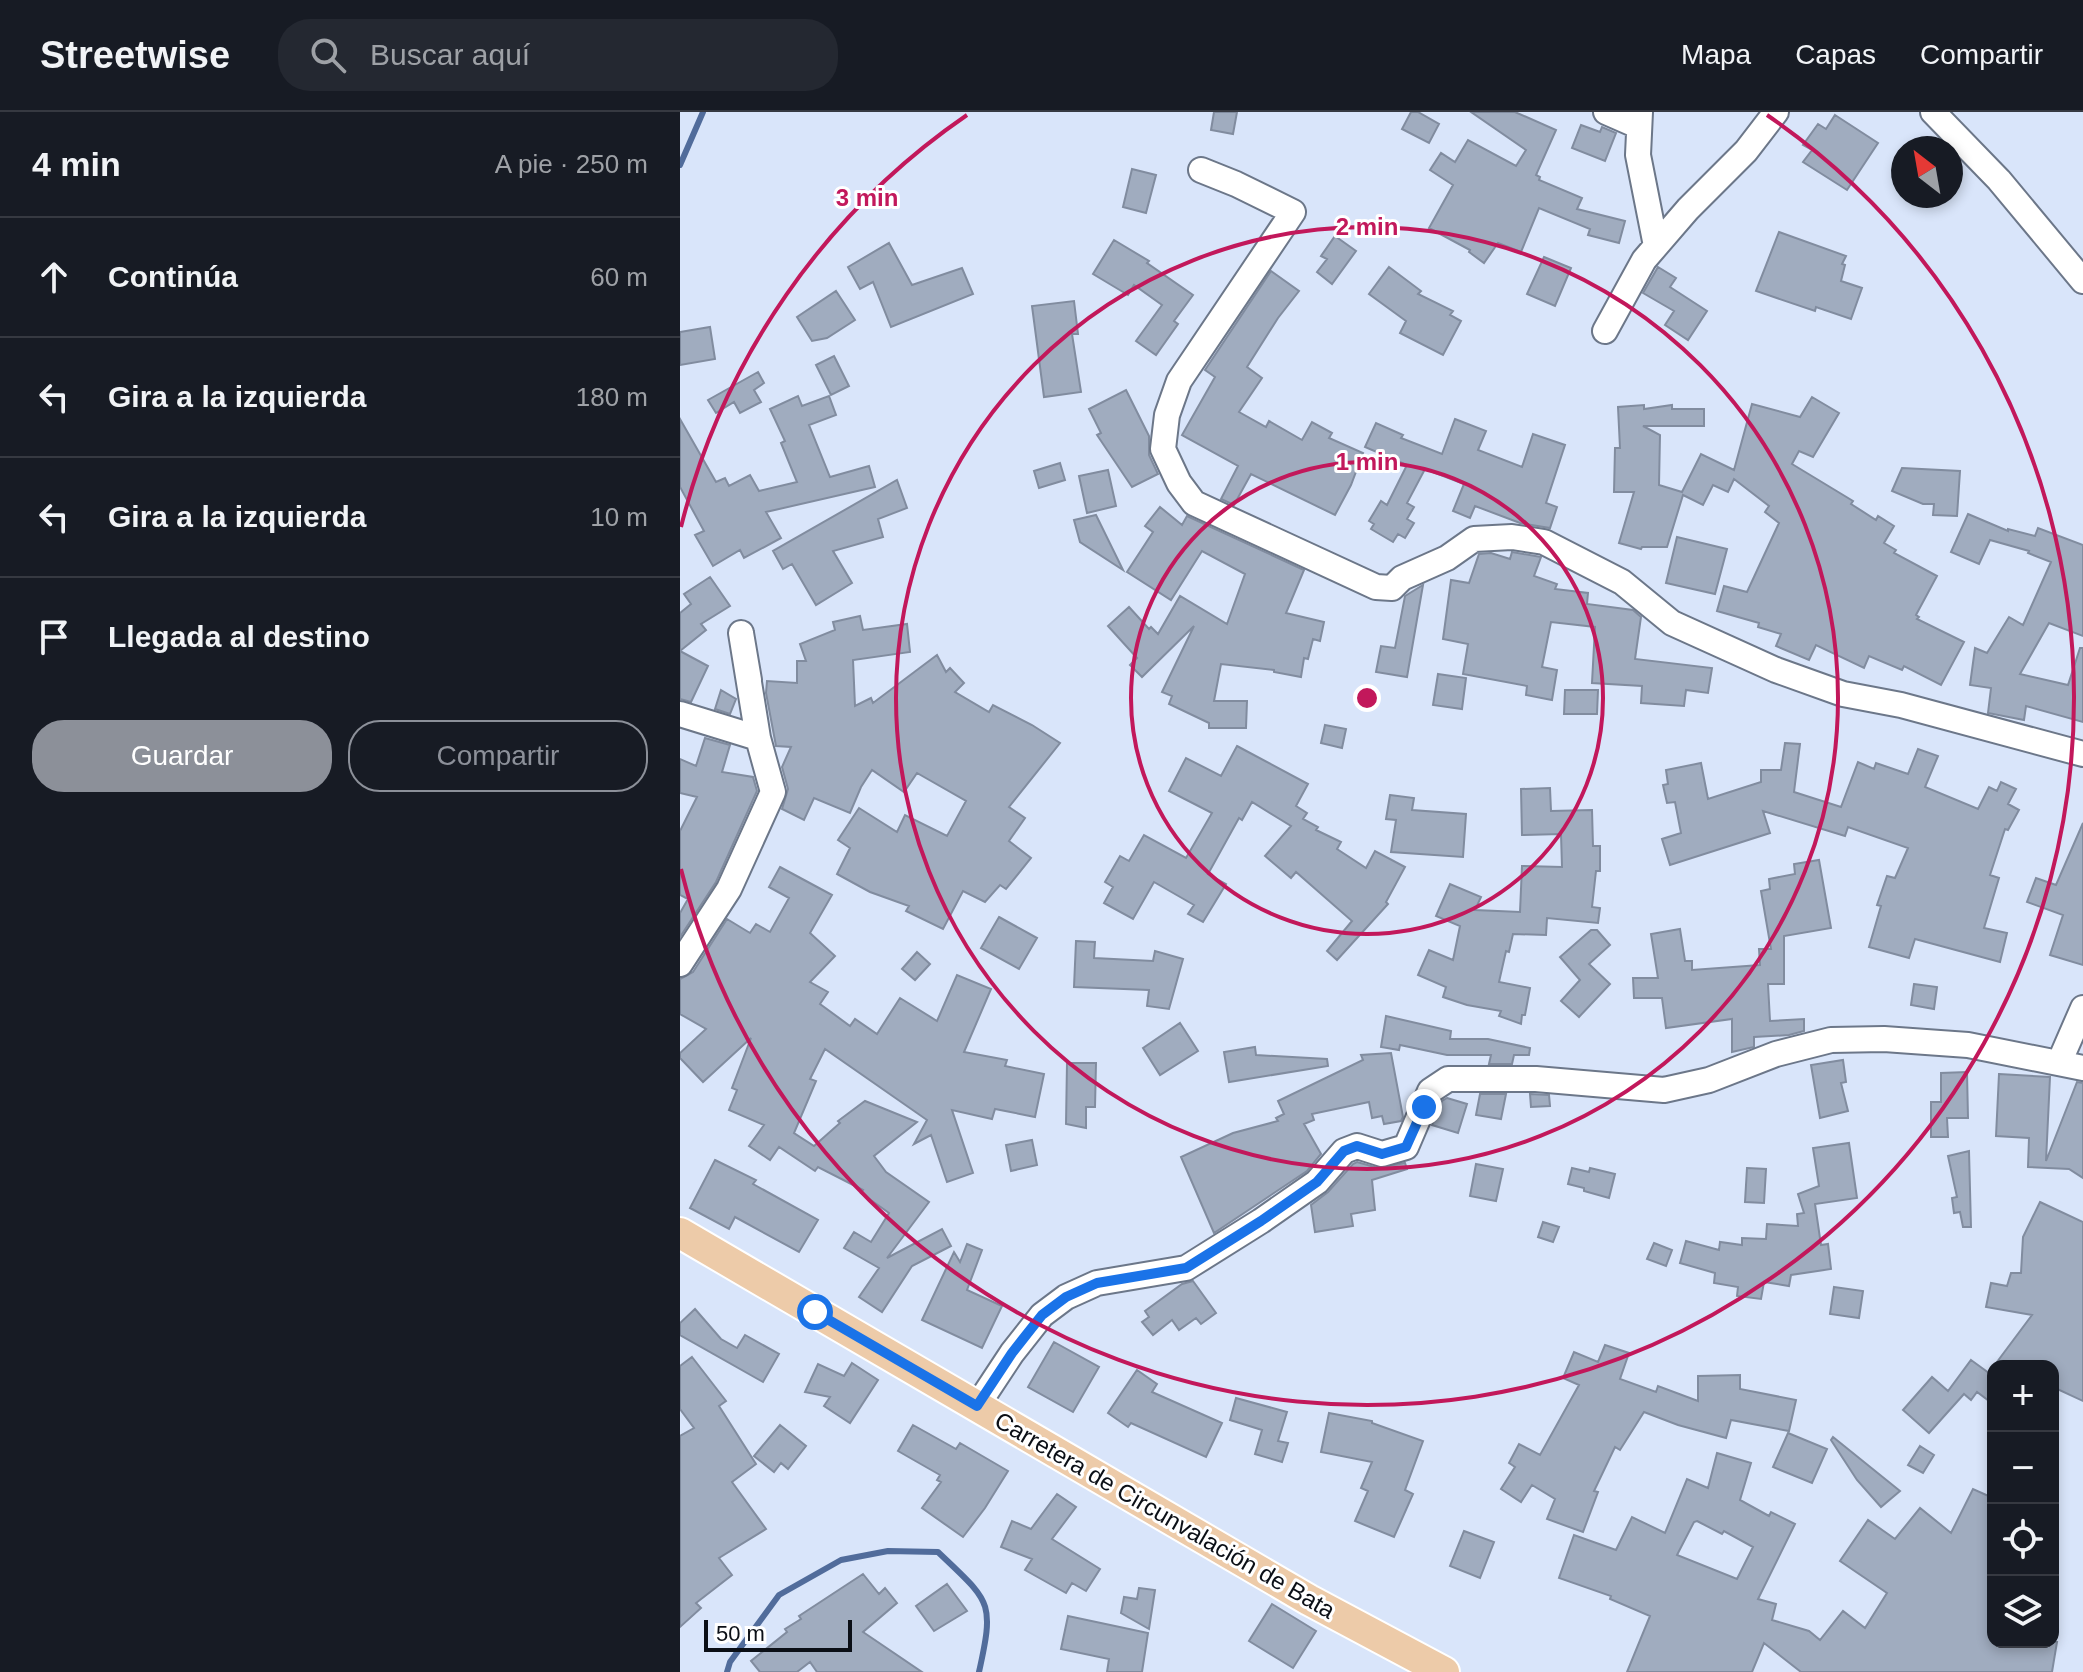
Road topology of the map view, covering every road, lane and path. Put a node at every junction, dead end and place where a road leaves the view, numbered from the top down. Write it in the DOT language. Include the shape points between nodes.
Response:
graph roads {
  1 [pos="1606,112"];
  2 [pos="1776,112"];
  3 [pos="1933,112"];
  4 [pos="1639,119"];
  5 [pos="1201,170"];
  6 [pos="1656,246"];
  7 [pos="2083,281"];
  8 [pos="1605,331"];
  9 [pos="749,680"];
  10 [pos="680,714"];
  11 [pos="758,738"];
  12 [pos="2083,754"];
  13 [pos="680,964"];
  14 [pos="2083,1008"];
  15 [pos="2071,1066"];
  16 [pos="680,1233"];
  17 [pos="977,1406"];
  18 [pos="1444,1672"];
  1 -- 4 [label="street"];
  2 -- 6 [label="street"];
  3 -- 7 [label="street" via="1999,180"];
  4 -- 6 [label="street" via="1638,155"];
  5 -- 12 [label="street" via="1293,212 1179,381 1167,415 1163,449 1194,503 1376,587 1392,588 1474,539 1544,542 1622,582 1672,623 1776,670 1843,694"];
  6 -- 8 [label="street"];
  9 -- 11 [label="street" via="741,633"];
  10 -- 11 [label="street"];
  11 -- 13 [label="street" via="773,792 729,889"];
  14 -- 15 [label="street"];
  15 -- 17 [label="street" via="1968,1045 1831,1040 1664,1090 1536,1079 1448,1079 1430,1091 1406,1147 1382,1154 1357,1146 1344,1151 1317,1182 1186,1268 1097,1283 1066,1297 1042,1315"];
  16 -- 17 [label="main road, Carretera de Circunvalación de Bata"];
  17 -- 18 [label="main road, Carretera de Circunvalación de Bata" via="1309,1600"];
}
